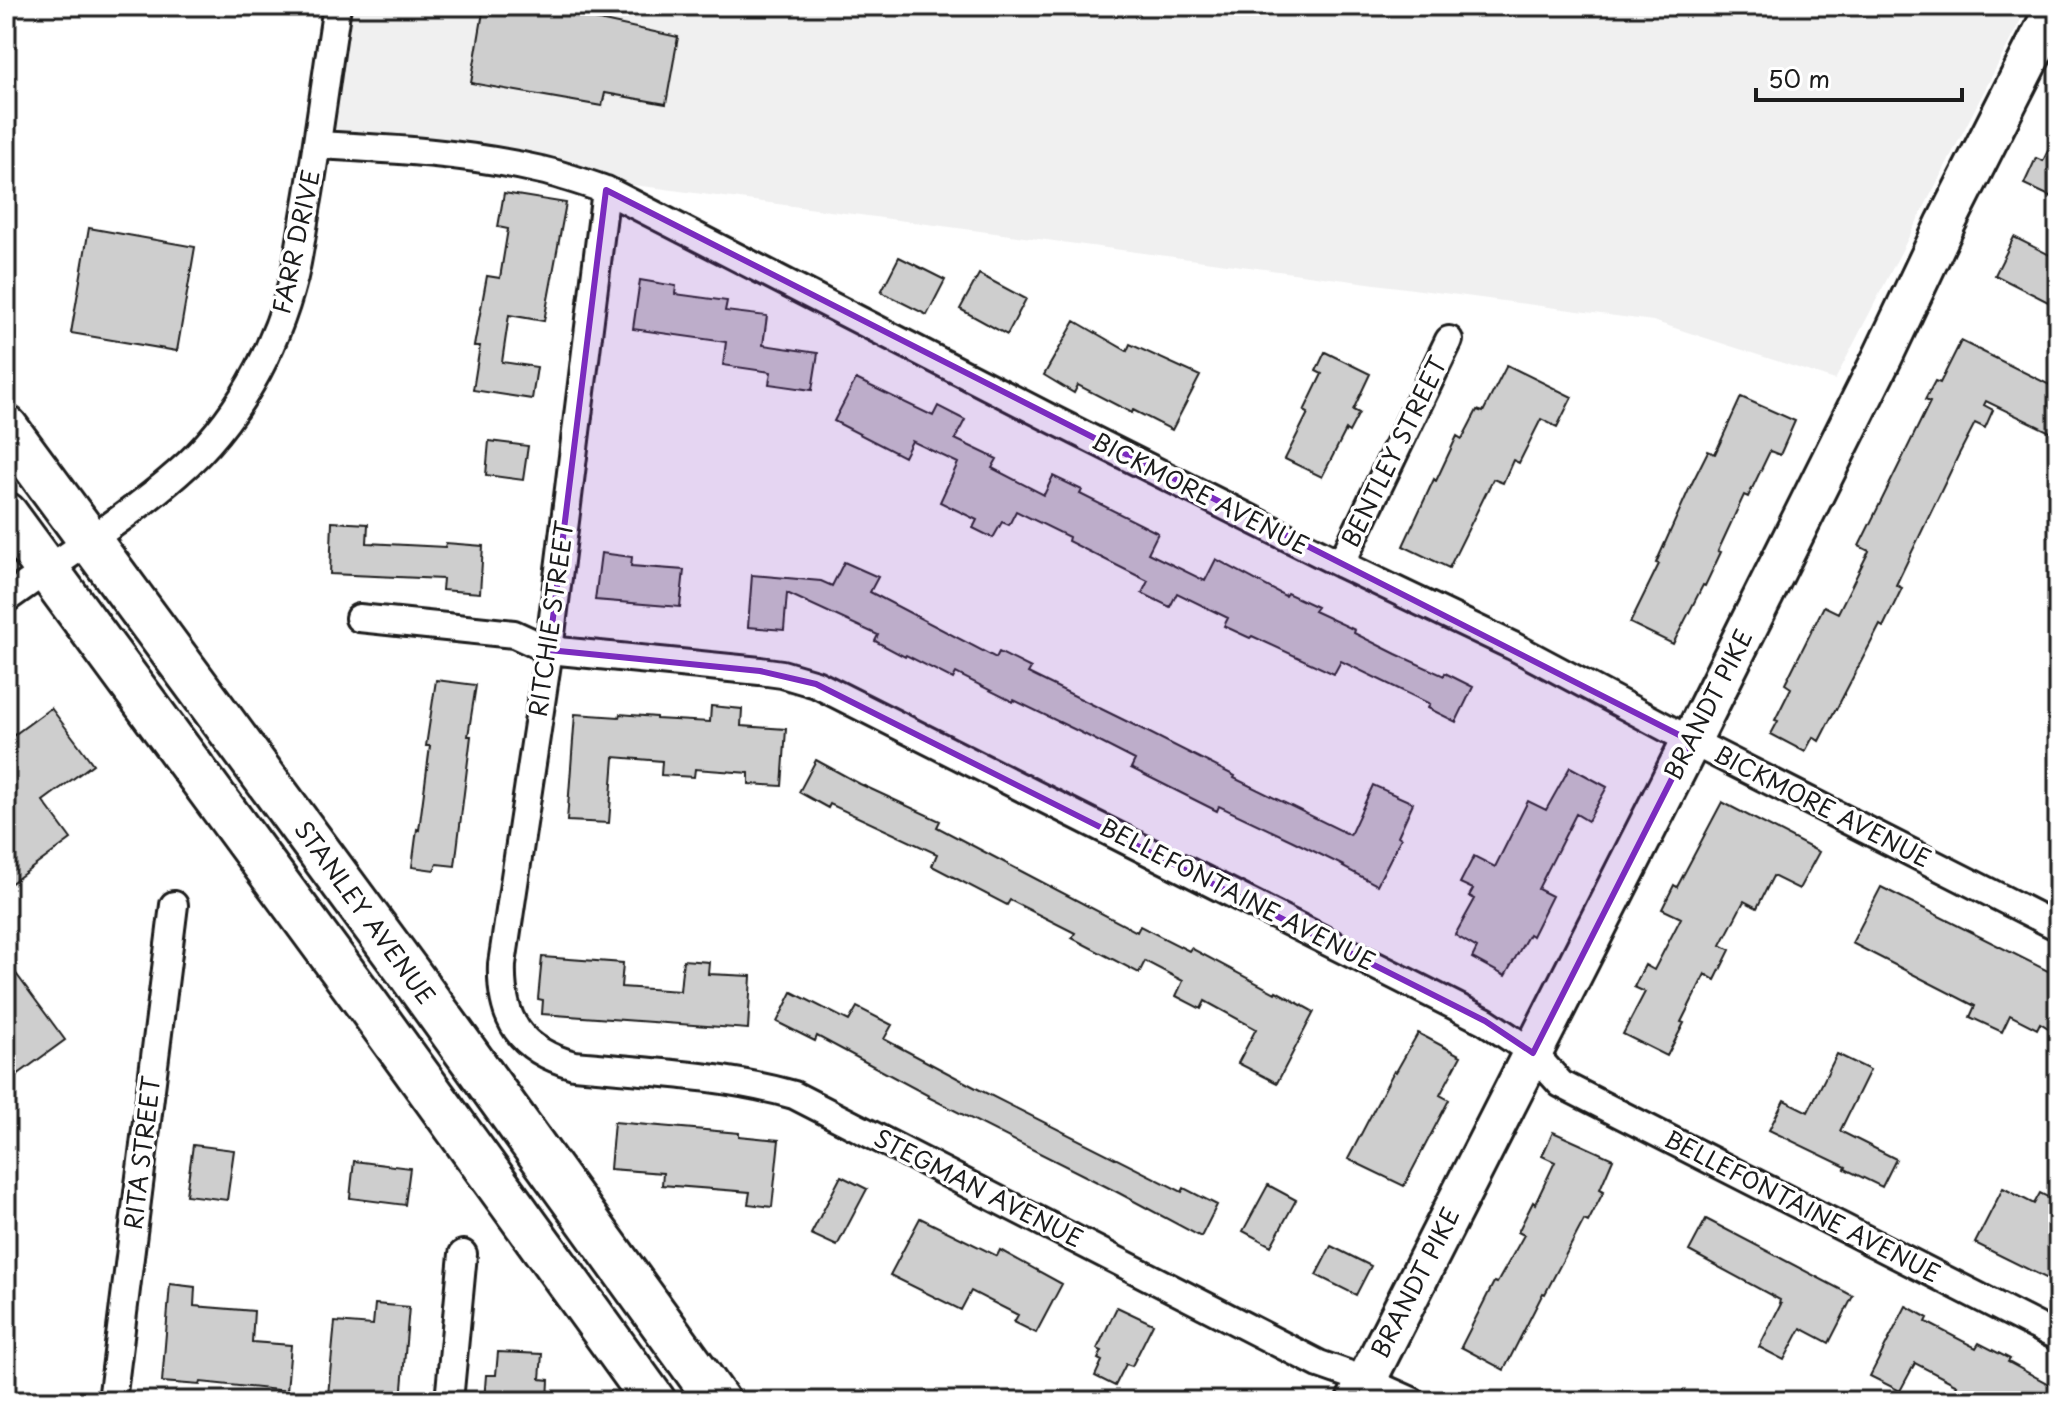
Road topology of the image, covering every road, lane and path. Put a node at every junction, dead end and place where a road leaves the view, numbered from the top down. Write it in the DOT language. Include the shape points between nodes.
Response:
graph roads {
  1 [pos="337,6"];
  2 [pos="2056,6"];
  3 [pos="317,145"];
  4 [pos="606,190"];
  5 [pos="1449,340"];
  6 [pos="6,427"];
  7 [pos="6,514"];
  8 [pos="89,539"];
  9 [pos="1341,564"];
  10 [pos="47,569"];
  11 [pos="6,599"];
  12 [pos="359,618"];
  13 [pos="549,650"];
  14 [pos="1691,741"];
  15 [pos="174,905"];
  16 [pos="2058,927"];
  17 [pos="526,1040"];
  18 [pos="1533,1053"];
  19 [pos="463,1254"];
  20 [pos="2058,1337"];
  21 [pos="624,1359"];
  22 [pos="1360,1391"];
  23 [pos="112,1401"];
  24 [pos="449,1401"];
  25 [pos="628,1401"];
  26 [pos="654,1401"];
  27 [pos="718,1401"];
  28 [pos="1412,1401"];
  1 -- 3 [label="street, FARR DRIVE"];
  2 -- 14 [label="main road, BRANDT PIKE"];
  3 -- 4 [label="street, BICKMORE AVENUE" via="463,157 541,170"];
  3 -- 8 [label="street, FARR DRIVE" via="294,275 281,319 249,387 214,437 179,473"];
  4 -- 9 [label="street, BICKMORE AVENUE"];
  4 -- 13 [label="street, RITCHIE STREET"];
  5 -- 9 [label="street, BENTLEY STREET"];
  6 -- 8 [label="main road, STANLEY AVENUE"];
  7 -- 10 [label="main road"];
  8 -- 10 [label="street, FARR DRIVE"];
  8 -- 27 [label="main road, STANLEY AVENUE"];
  9 -- 14 [label="street, BICKMORE AVENUE" via="1513,646"];
  10 -- 11 [label="street, FARR DRIVE"];
  10 -- 21 [label="main road"];
  12 -- 13 [label="street, BELLEFONTAINE AVENUE" via="514,634"];
  13 -- 17 [label="street, RITCHIE STREET" via="502,964 503,1001"];
  13 -- 18 [label="street, BELLEFONTAINE AVENUE" via="760,671 816,684 1485,1021"];
  14 -- 16 [label="street, BICKMORE AVENUE"];
  14 -- 18 [label="main road, BRANDT PIKE"];
  15 -- 23 [label="street, RITA STREET"];
  17 -- 22 [label="street, STEGMAN AVENUE" via="553,1059 574,1065 728,1080 794,1095 1319,1364"];
  18 -- 20 [label="street, BELLEFONTAINE AVENUE" via="1561,1084"];
  18 -- 22 [label="main road, BRANDT PIKE"];
  19 -- 24 [label="street"];
  21 -- 25 [label="main road" via="632,1391"];
  21 -- 26 [label="main road"];
  22 -- 28 [label="street, STEGMAN AVENUE"];
}
